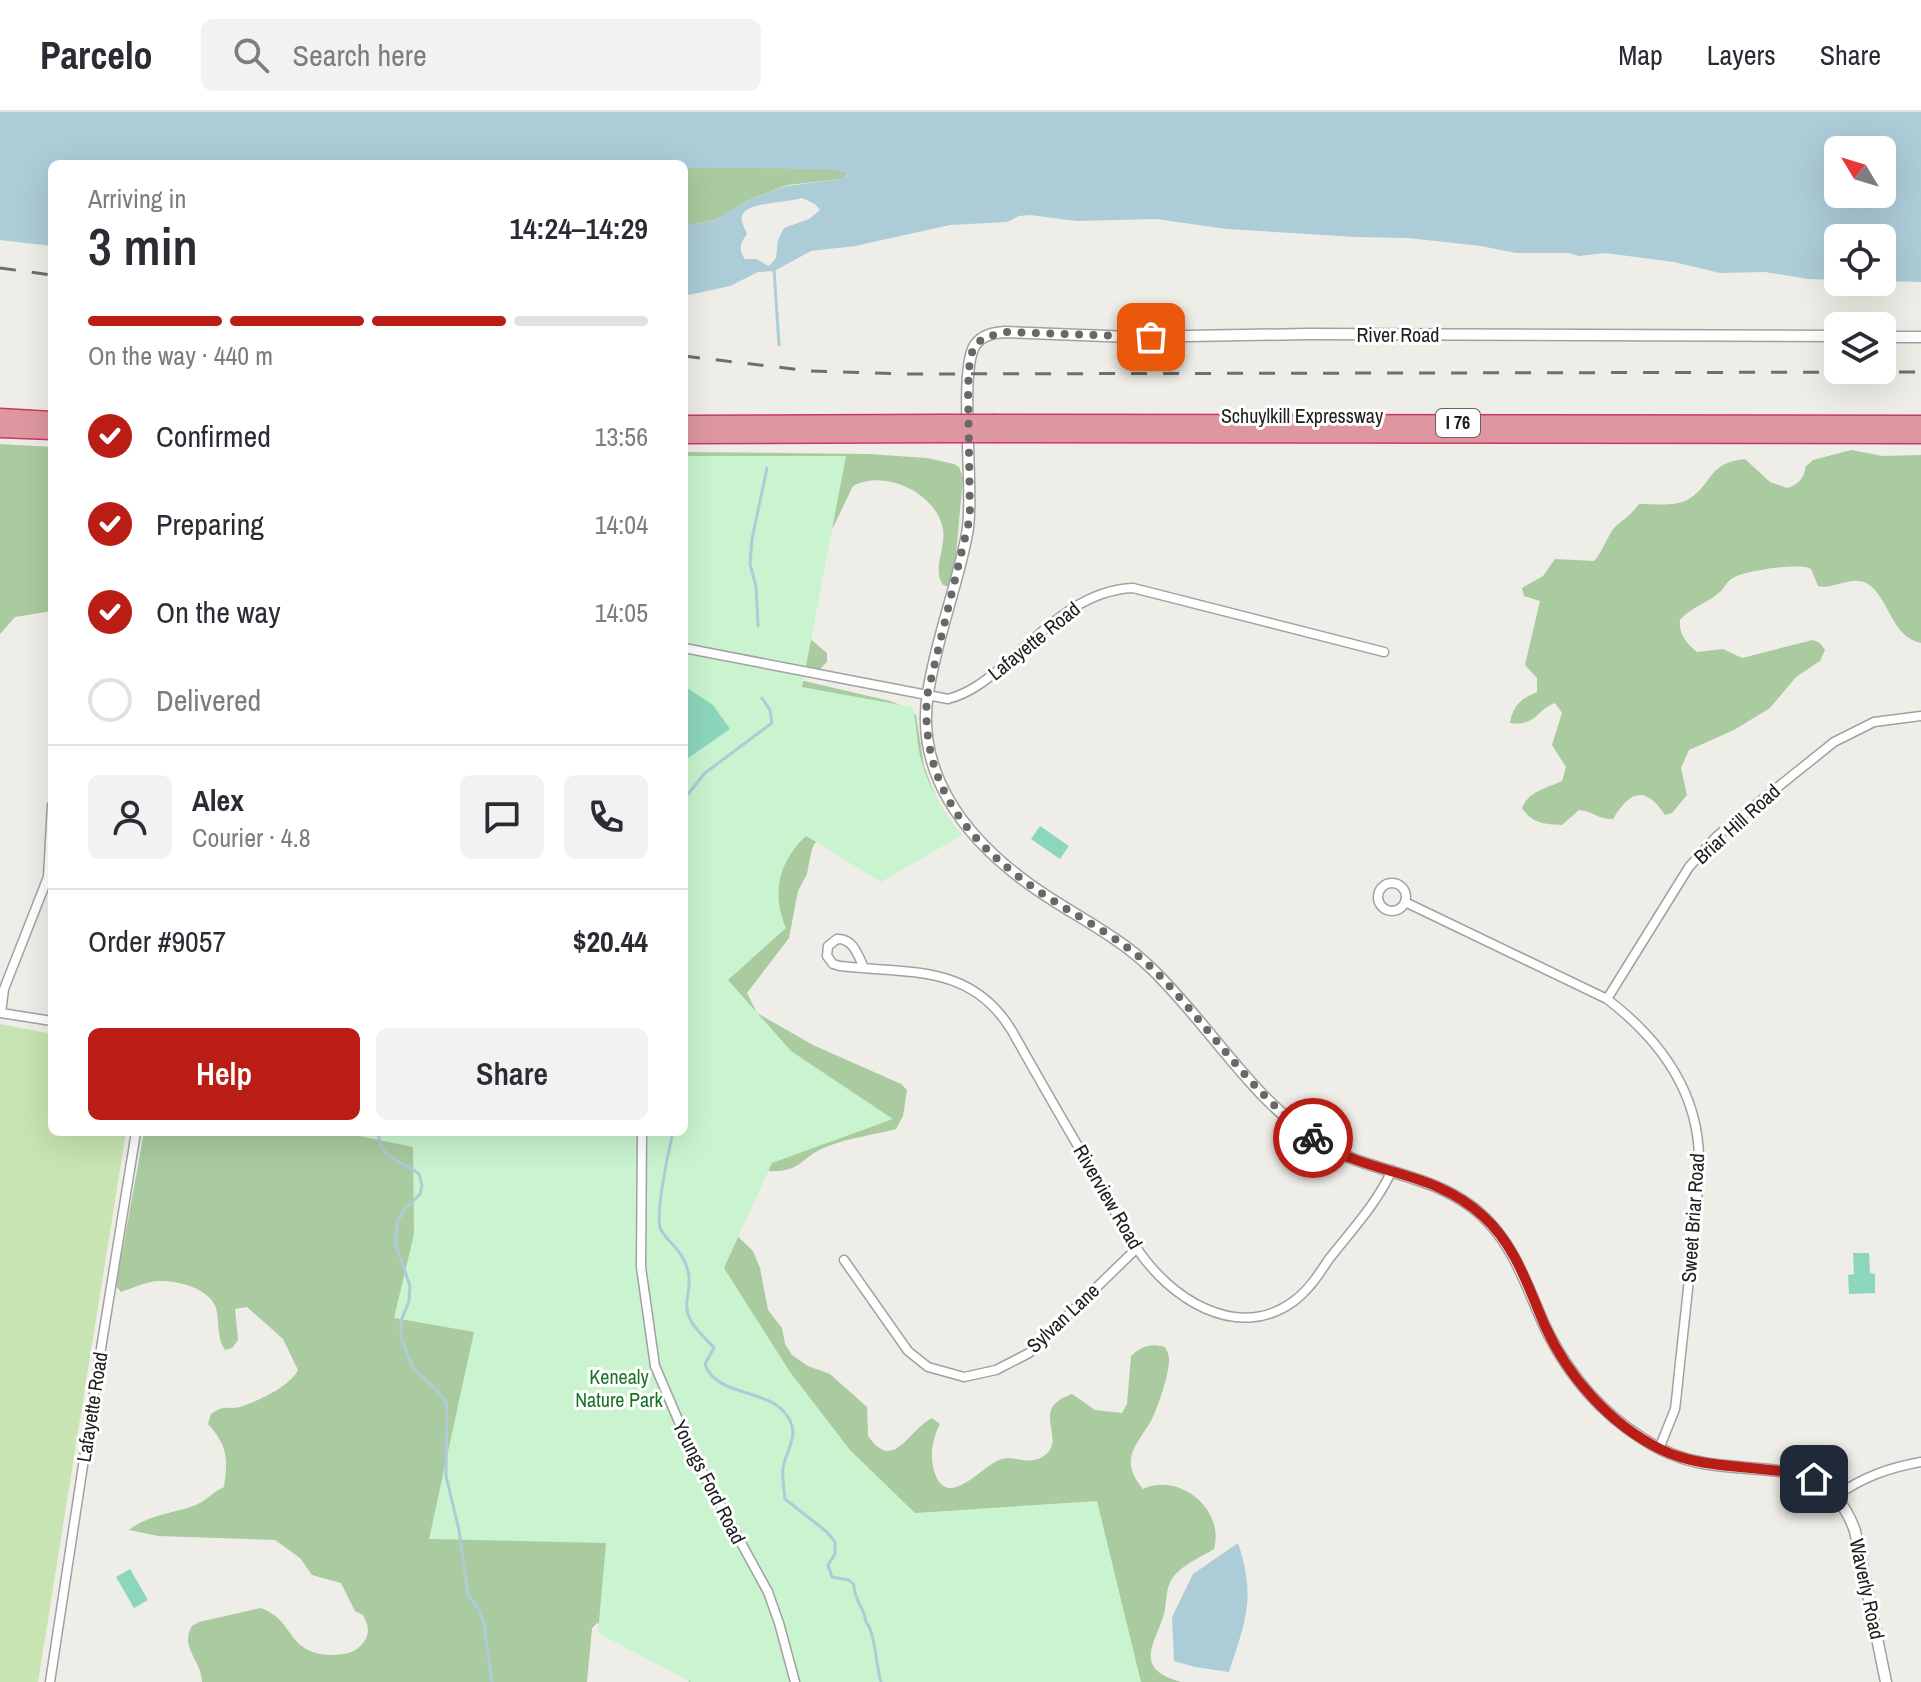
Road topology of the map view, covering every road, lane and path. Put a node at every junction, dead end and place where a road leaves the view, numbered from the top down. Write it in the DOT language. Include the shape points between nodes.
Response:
graph roads {
  1 [pos="1824,336"];
  2 [pos="1896,337"];
  3 [pos="1921,337"];
  4 [pos="0,416"];
  5 [pos="48,419"];
  6 [pos="1921,423"];
  7 [pos="688,424"];
  8 [pos="995,428"];
  9 [pos="0,430"];
  10 [pos="714,430"];
  11 [pos="48,432"];
  12 [pos="688,435"];
  13 [pos="1921,436"];
  14 [pos="688,649"];
  15 [pos="1384,652"];
  16 [pos="927,696"];
  17 [pos="1921,716"];
  18 [pos="48,877"];
  19 [pos="1405,902"];
  20 [pos="864,968"];
  21 [pos="1607,999"];
  22 [pos="48,1020"];
  23 [pos="135,1136"];
  24 [pos="642,1136"];
  25 [pos="1392,1170"];
  26 [pos="1136,1249"];
  27 [pos="844,1260"];
  28 [pos="1659,1449"];
  29 [pos="1921,1462"];
  30 [pos="1836,1496"];
  31 [pos="50,1682"];
  32 [pos="795,1682"];
  33 [pos="1886,1682"];
  1 -- 16 [label="street, River Road" via="1132,337 1005,332 983,338 970,357 970,517"];
  2 -- 3 [label="street"];
  4 -- 5 [label="highway"];
  6 -- 8 [label="highway, Schuylkill Expressway / I 76"];
  7 -- 10 [label="highway, Schuylkill Expressway / I 76"];
  8 -- 10 [label="highway, Schuylkill Expressway / I 76, bridge"];
  8 -- 13 [label="highway, Schuylkill Expressway / I 76"];
  9 -- 11 [label="highway"];
  10 -- 12 [label="highway, Schuylkill Expressway / I 76"];
  14 -- 16 [label="street, Lafayette Road"];
  15 -- 16 [label="street, Lafayette Road" via="1124,588 1078,604 971,691 948,699"];
  16 -- 25 [label="street" via="934,771 958,818 980,842 1027,883 1108,933 1151,968 1303,1131 1351,1158"];
  17 -- 21 [label="street, Briar Hill Road" via="1883,720 1851,732 1717,836 1689,867"];
  18 -- 22 [label="street" via="4,989 1,1013"];
  19 -- 21 [label="street, Sweet Briar Road"];
  20 -- 20 [label="street, Riverview Road" via="846,940 828,946 833,964"];
  20 -- 26 [label="street, Riverview Road" via="952,980 990,1001"];
  21 -- 28 [label="street, Sweet Briar Road" via="1647,1033 1668,1060 1689,1102 1698,1138 1675,1409"];
  23 -- 31 [label="street, Lafayette Road"];
  24 -- 32 [label="street, Youngs Ford Road" via="641,1267 655,1366 694,1457 768,1592"];
  25 -- 26 [label="street, Riverview Road" via="1304,1292 1270,1313 1244,1318 1205,1310"];
  25 -- 28 [label="street" via="1442,1187 1497,1230 1570,1369 1610,1414"];
  26 -- 27 [label="street, Sylvan Lane" via="1029,1353 996,1370 964,1377 928,1367 908,1351"];
  28 -- 30 [label="street" via="1696,1462 1804,1476"];
  29 -- 30 [label="street" via="1884,1469"];
  30 -- 33 [label="street, Waverly Road" via="1855,1531"];
}
